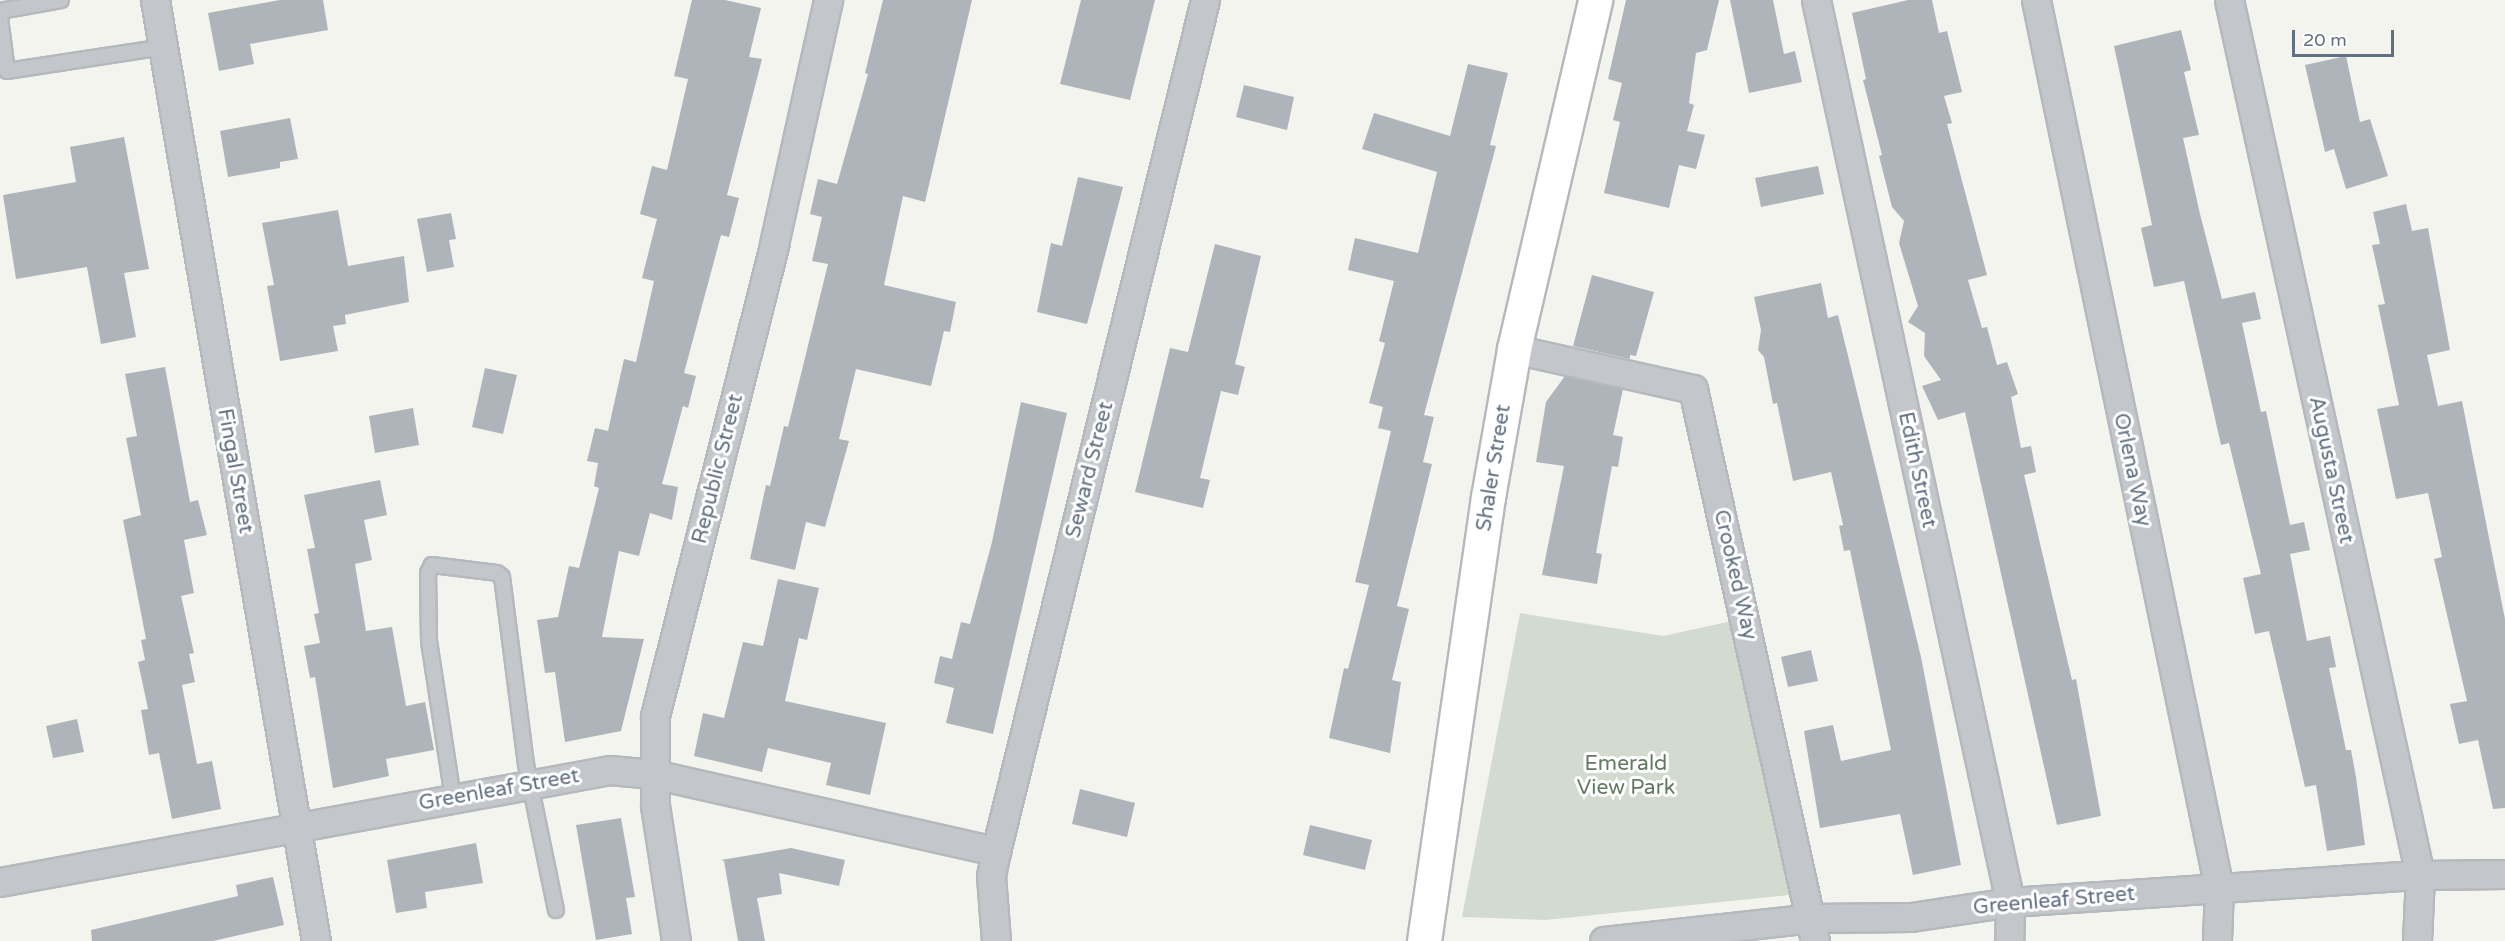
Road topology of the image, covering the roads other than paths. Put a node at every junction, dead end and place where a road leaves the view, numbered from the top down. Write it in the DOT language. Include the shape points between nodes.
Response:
graph roads {
  1 [pos="61,0"];
  2 [pos="155,0"];
  3 [pos="828,0"];
  4 [pos="1205,0"];
  5 [pos="1595,0"];
  6 [pos="1816,0"];
  7 [pos="2036,0"];
  8 [pos="2229,0"];
  9 [pos="0,11"];
  10 [pos="0,18"];
  11 [pos="163,47"];
  12 [pos="1514,349"];
  13 [pos="653,774"];
  14 [pos="529,784"];
  15 [pos="453,798"];
  16 [pos="294,826"];
  17 [pos="996,851"];
  18 [pos="2505,874"];
  19 [pos="2420,875"];
  20 [pos="0,882"];
  21 [pos="2219,888"];
  22 [pos="2010,902"];
  23 [pos="556,910"];
  24 [pos="1813,930"];
  25 [pos="1646,939"];
  26 [pos="316,941"];
  27 [pos="676,941"];
  28 [pos="996,941"];
  29 [pos="1424,941"];
  30 [pos="1604,941"];
  31 [pos="2009,941"];
  32 [pos="2217,941"];
  33 [pos="2417,941"];
  1 -- 9 [label="lane"];
  2 -- 11 [label="street, Fingal Street"];
  3 -- 13 [label="street, Republic Street" via="774,244 656,716"];
  4 -- 17 [label="street, Seward Street"];
  5 -- 12 [label="street, Shaler Street"];
  6 -- 22 [label="street, Edith Street"];
  7 -- 21 [label="street, Orlena Way"];
  8 -- 19 [label="street, Augusta Street"];
  10 -- 11 [label="lane" via="7,71"];
  11 -- 16 [label="street, Fingal Street"];
  12 -- 24 [label="street, Crooked Way" via="1693,389"];
  12 -- 29 [label="street, Shaler Street" via="1488,497"];
  13 -- 14 [label="street, Greenleaf Street" via="610,770"];
  13 -- 17 [label="street, Greenleaf Street"];
  13 -- 27 [label="street, Republic Street"];
  14 -- 15 [label="street, Greenleaf Street"];
  14 -- 15 [label="lane" via="502,578 497,573 432,565 428,573 429,641"];
  14 -- 23 [label="lane"];
  15 -- 16 [label="street, Greenleaf Street"];
  16 -- 20 [label="street, Greenleaf Street"];
  16 -- 26 [label="street, Fingal Street"];
  17 -- 28 [label="street, Seward Street" via="991,876"];
  18 -- 19 [label="street, Greenleaf Street"];
  19 -- 21 [label="street, Greenleaf Street"];
  19 -- 33 [label="street, Augusta Street"];
  21 -- 22 [label="street, Greenleaf Street"];
  21 -- 32 [label="street, Orlena Way"];
  22 -- 24 [label="street, Greenleaf Street"];
  22 -- 31 [label="street, Edith Street"];
  24 -- 25 [label="street, Greenleaf Street"];
  25 -- 30 [label="street, Greenleaf Street"];
}
